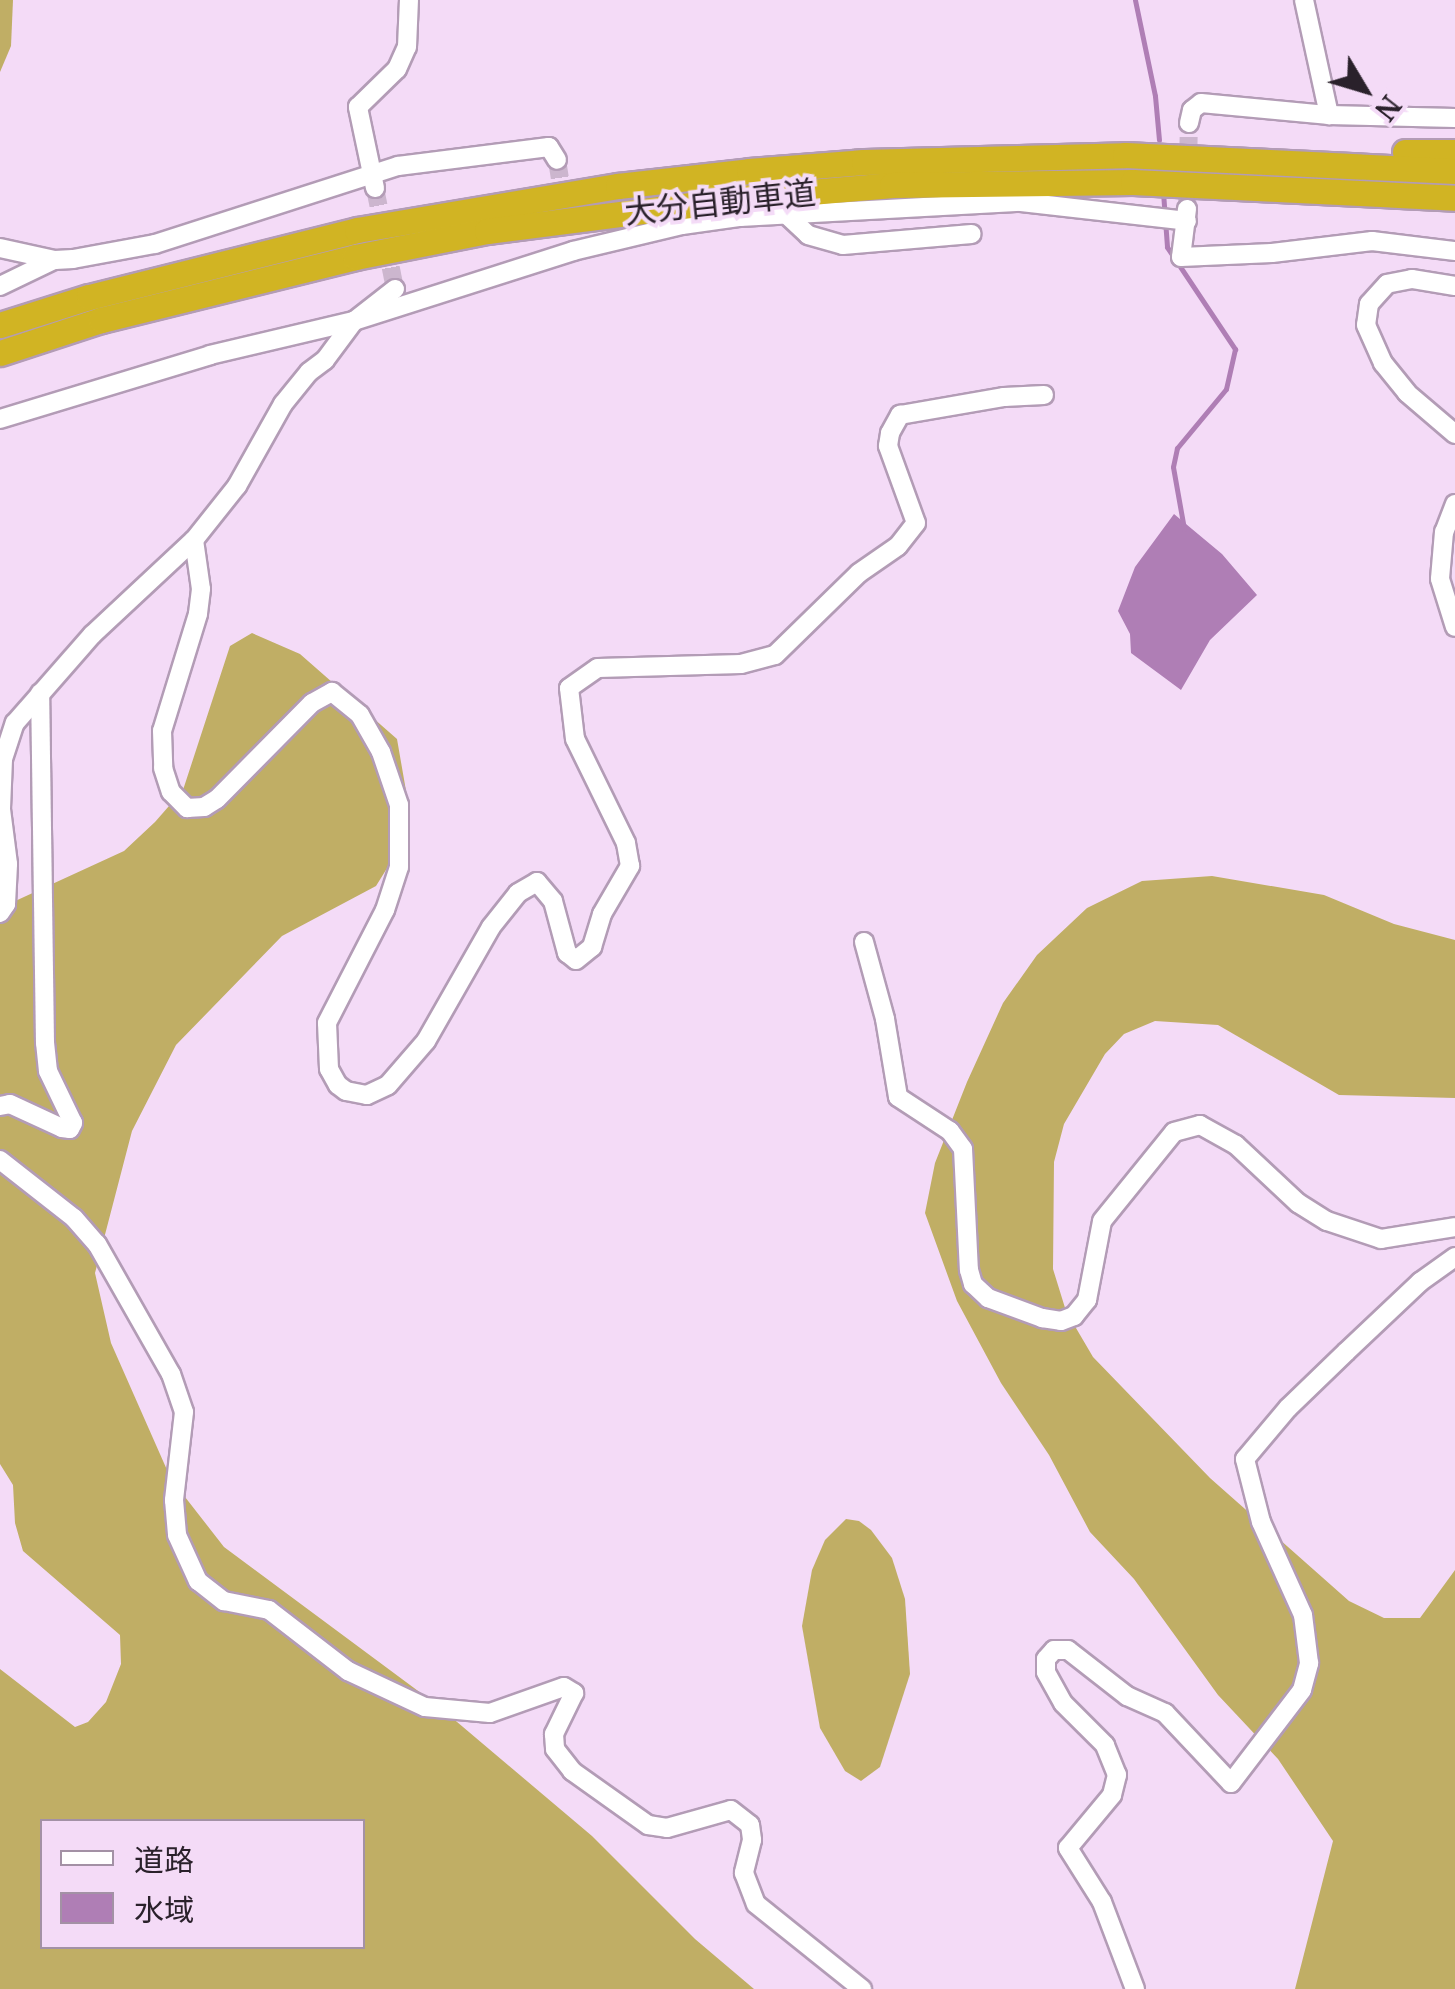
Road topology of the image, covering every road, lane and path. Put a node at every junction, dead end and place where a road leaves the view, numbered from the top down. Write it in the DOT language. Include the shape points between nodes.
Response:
graph roads {
  1 [pos="409,0"];
  2 [pos="1304,0"];
  3 [pos="1330,115"];
  4 [pos="1455,118"];
  5 [pos="1189,123"];
  6 [pos="1455,152"];
  7 [pos="1126,155"];
  8 [pos="557,160"];
  9 [pos="1455,171"];
  10 [pos="373,181"];
  11 [pos="1455,200"];
  12 [pos="790,217"];
  13 [pos="568,231"];
  14 [pos="972,234"];
  15 [pos="0,248"];
  16 [pos="572,250"];
  17 [pos="1455,251"];
  18 [pos="55,260"];
  19 [pos="0,286"];
  20 [pos="1455,286"];
  21 [pos="395,289"];
  22 [pos="354,321"];
  23 [pos="0,325"];
  24 [pos="0,353"];
  25 [pos="1044,395"];
  26 [pos="0,419"];
  27 [pos="1455,434"];
  28 [pos="1455,504"];
  29 [pos="194,540"];
  30 [pos="1455,627"];
  31 [pos="40,693"];
  32 [pos="0,913"];
  33 [pos="864,942"];
  34 [pos="0,1106"];
  35 [pos="0,1160"];
  36 [pos="1455,1227"];
  37 [pos="1455,1257"];
  38 [pos="862,1989"];
  39 [pos="1135,1989"];
  1 -- 10 [label="street" via="407,47 397,69 358,107"];
  2 -- 3 [label="street"];
  3 -- 4 [label="street"];
  3 -- 5 [label="street" via="1201,103"];
  6 -- 7 [label="highway"];
  7 -- 9 [label="highway, 大分自動車道"];
  7 -- 23 [label="highway, 大分自動車道" via="864,162 560,195 357,230"];
  8 -- 10 [label="street" via="549,147 515,149 398,166"];
  10 -- 18 [label="street" via="155,244"];
  11 -- 24 [label="highway, 大分自動車道" via="1151,183 892,186 627,211 355,257 102,320"];
  12 -- 14 [label="street" via="808,235 843,245"];
  12 -- 16 [label="street" via="682,225"];
  12 -- 17 [label="street" via="1021,202 1183,217 1181,257 1372,241"];
  13 -- 16 [label="street"];
  15 -- 18 [label="street"];
  16 -- 22 [label="street"];
  18 -- 19 [label="street"];
  20 -- 27 [label="street" via="1412,279 1387,284 1369,304 1366,324 1382,363"];
  21 -- 22 [label="street"];
  22 -- 26 [label="street" via="210,355"];
  22 -- 29 [label="street" via="283,404 237,486"];
  25 -- 29 [label="street" via="900,414 888,446 916,523 776,655 742,664 598,668 569,688 575,739 626,844 630,866 592,947 576,960 567,953 553,901 537,882 518,893 426,1040 388,1084 367,1095 346,1092 329,1069 327,1022 385,910 398,867 399,805 360,714 332,692 312,703 217,800 188,808 172,792 163,768 162,730 198,614 202,589"];
  28 -- 30 [label="street" via="1444,532 1440,579"];
  29 -- 31 [label="street"];
  31 -- 32 [label="street" via="15,723 3,758 8,864"];
  31 -- 34 [label="street" via="45,1044 48,1072 72,1123 62,1128 10,1104"];
  33 -- 36 [label="street" via="898,1097 950,1131 963,1149 968,1270 988,1298 1042,1318 1074,1316 1086,1300 1102,1221 1174,1132 1200,1126 1236,1145 1327,1221 1381,1238"];
  35 -- 38 [label="street" via="74,1218 96,1244 171,1374 184,1412 174,1500 178,1535 198,1581 224,1601 269,1610 348,1671 426,1707 490,1713 564,1687 574,1694 554,1734 555,1749 572,1771 648,1825 667,1828 731,1810 750,1824 744,1874 756,1904"];
  37 -- 39 [label="street" via="1346,1352 1245,1459 1262,1522 1303,1615 1309,1663 1302,1690 1231,1783 1166,1714 1127,1696 1068,1650 1054,1650 1046,1659 1063,1703 1105,1745 1117,1776 1112,1795 1068,1848 1102,1902"];
}
